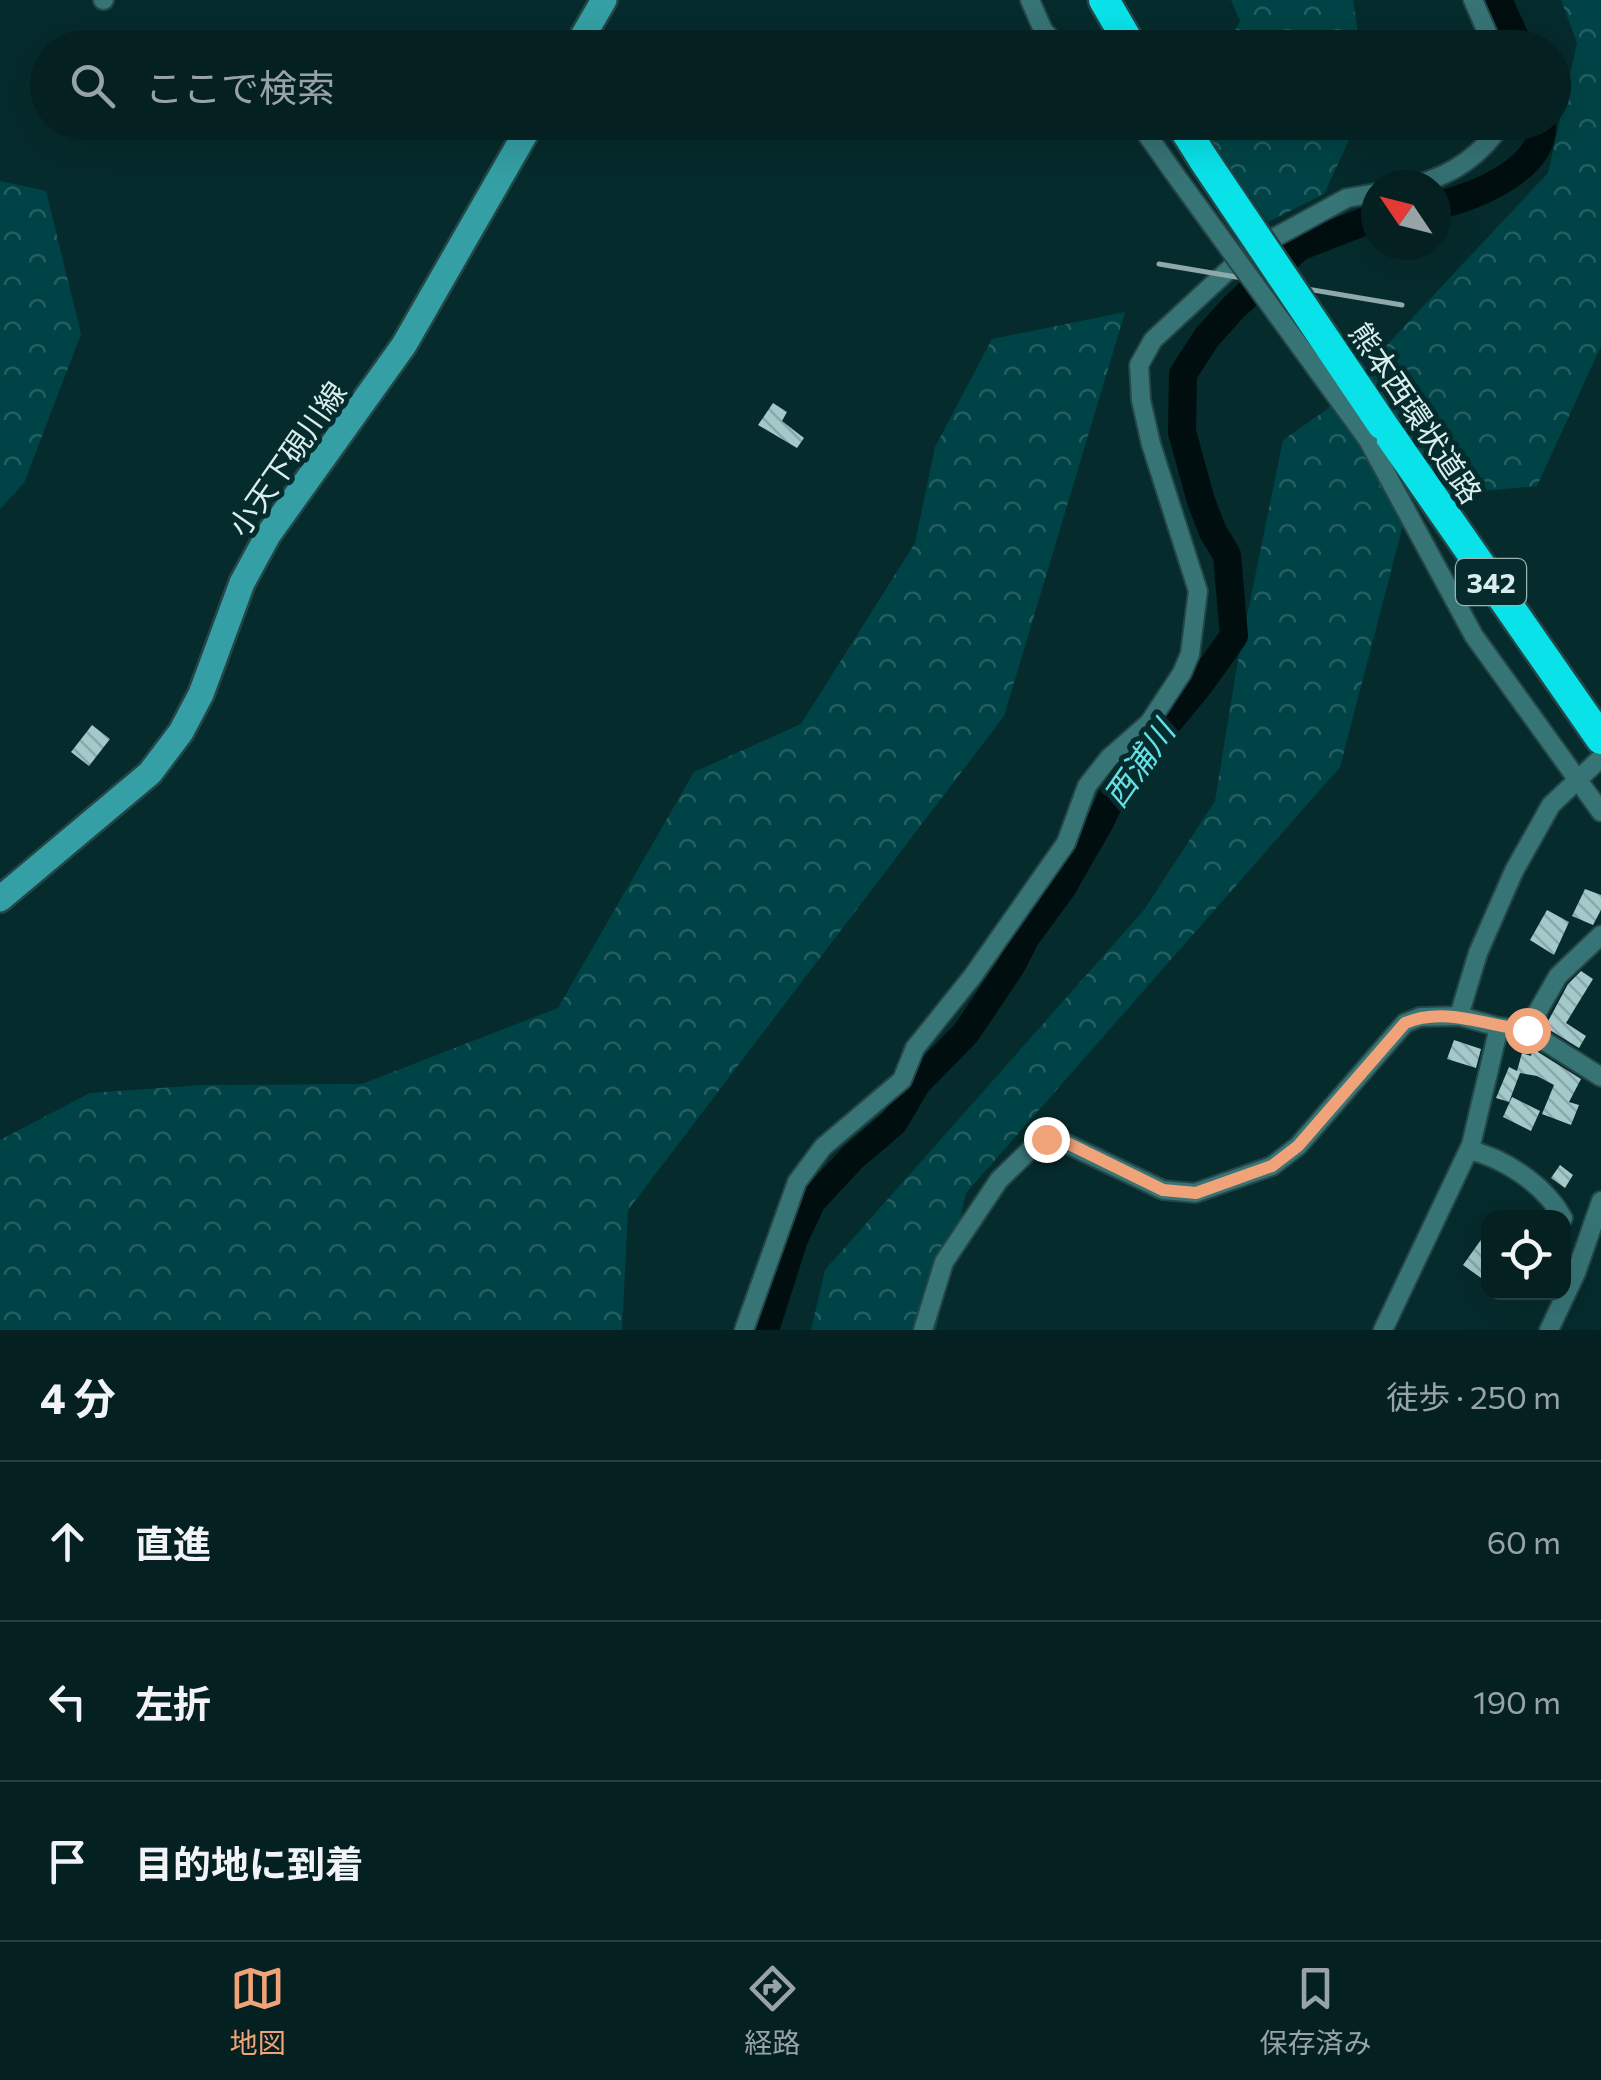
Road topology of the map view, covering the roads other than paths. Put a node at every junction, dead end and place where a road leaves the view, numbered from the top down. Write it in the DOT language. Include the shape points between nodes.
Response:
graph roads {
  1 [pos="604,0"];
  2 [pos="1030,0"];
  3 [pos="1104,0"];
  4 [pos="1474,0"];
  5 [pos="586,30"];
  6 [pos="1043,30"];
  7 [pos="1122,30"];
  8 [pos="1486,30"];
  9 [pos="522,140"];
  10 [pos="1151,140"];
  11 [pos="1191,140"];
  12 [pos="1491,140"];
  13 [pos="1451,170"];
  14 [pos="1361,196"];
  15 [pos="1375,432"];
  16 [pos="1601,739"];
  17 [pos="1601,758"];
  18 [pos="1577,778"];
  19 [pos="1601,812"];
  20 [pos="0,899"];
  21 [pos="1601,935"];
  22 [pos="1459,1016"];
  23 [pos="1499,1027"];
  24 [pos="1527,1030"];
  25 [pos="1601,1077"];
  26 [pos="1469,1150"];
  27 [pos="1601,1201"];
  28 [pos="1557,1210"];
  29 [pos="1571,1227"];
  30 [pos="1586,1245"];
  31 [pos="744,1330"];
  32 [pos="923,1330"];
  33 [pos="1383,1330"];
  34 [pos="1550,1330"];
  1 -- 5 [label="main road"];
  2 -- 6 [label="street"];
  3 -- 7 [label="highway"];
  4 -- 8 [label="street"];
  9 -- 20 [label="main road, 小天下硯川線" via="404,345 268,535 181,732 150,773"];
  10 -- 15 [label="street, bridge"];
  11 -- 15 [label="highway, 熊本西環状道路 / 342, bridge"];
  12 -- 13 [label="street"];
  14 -- 31 [label="street" via="1248,252 1153,340 1140,365 1140,400 1198,591 1186,663 1149,723 1088,786 1066,843 914,1048 902,1080 823,1147 797,1182"];
  15 -- 16 [label="highway, 熊本西環状道路 / 342"];
  15 -- 18 [label="street" via="1474,636"];
  17 -- 18 [label="street"];
  18 -- 19 [label="street"];
  18 -- 22 [label="street" via="1552,805 1514,871"];
  21 -- 24 [label="street" via="1558,976"];
  22 -- 23 [label="street"];
  22 -- 32 [label="street" via="1420,1016 1405,1023 1298,1146 1272,1166 1196,1193 1163,1190 1061,1140 1034,1146 999,1180 944,1262"];
  23 -- 24 [label="street"];
  23 -- 26 [label="street"];
  24 -- 25 [label="street"];
  26 -- 28 [label="street" via="1497,1158"];
  26 -- 33 [label="street"];
  27 -- 30 [label="street"];
  29 -- 30 [label="street"];
  30 -- 34 [label="street"];
}
